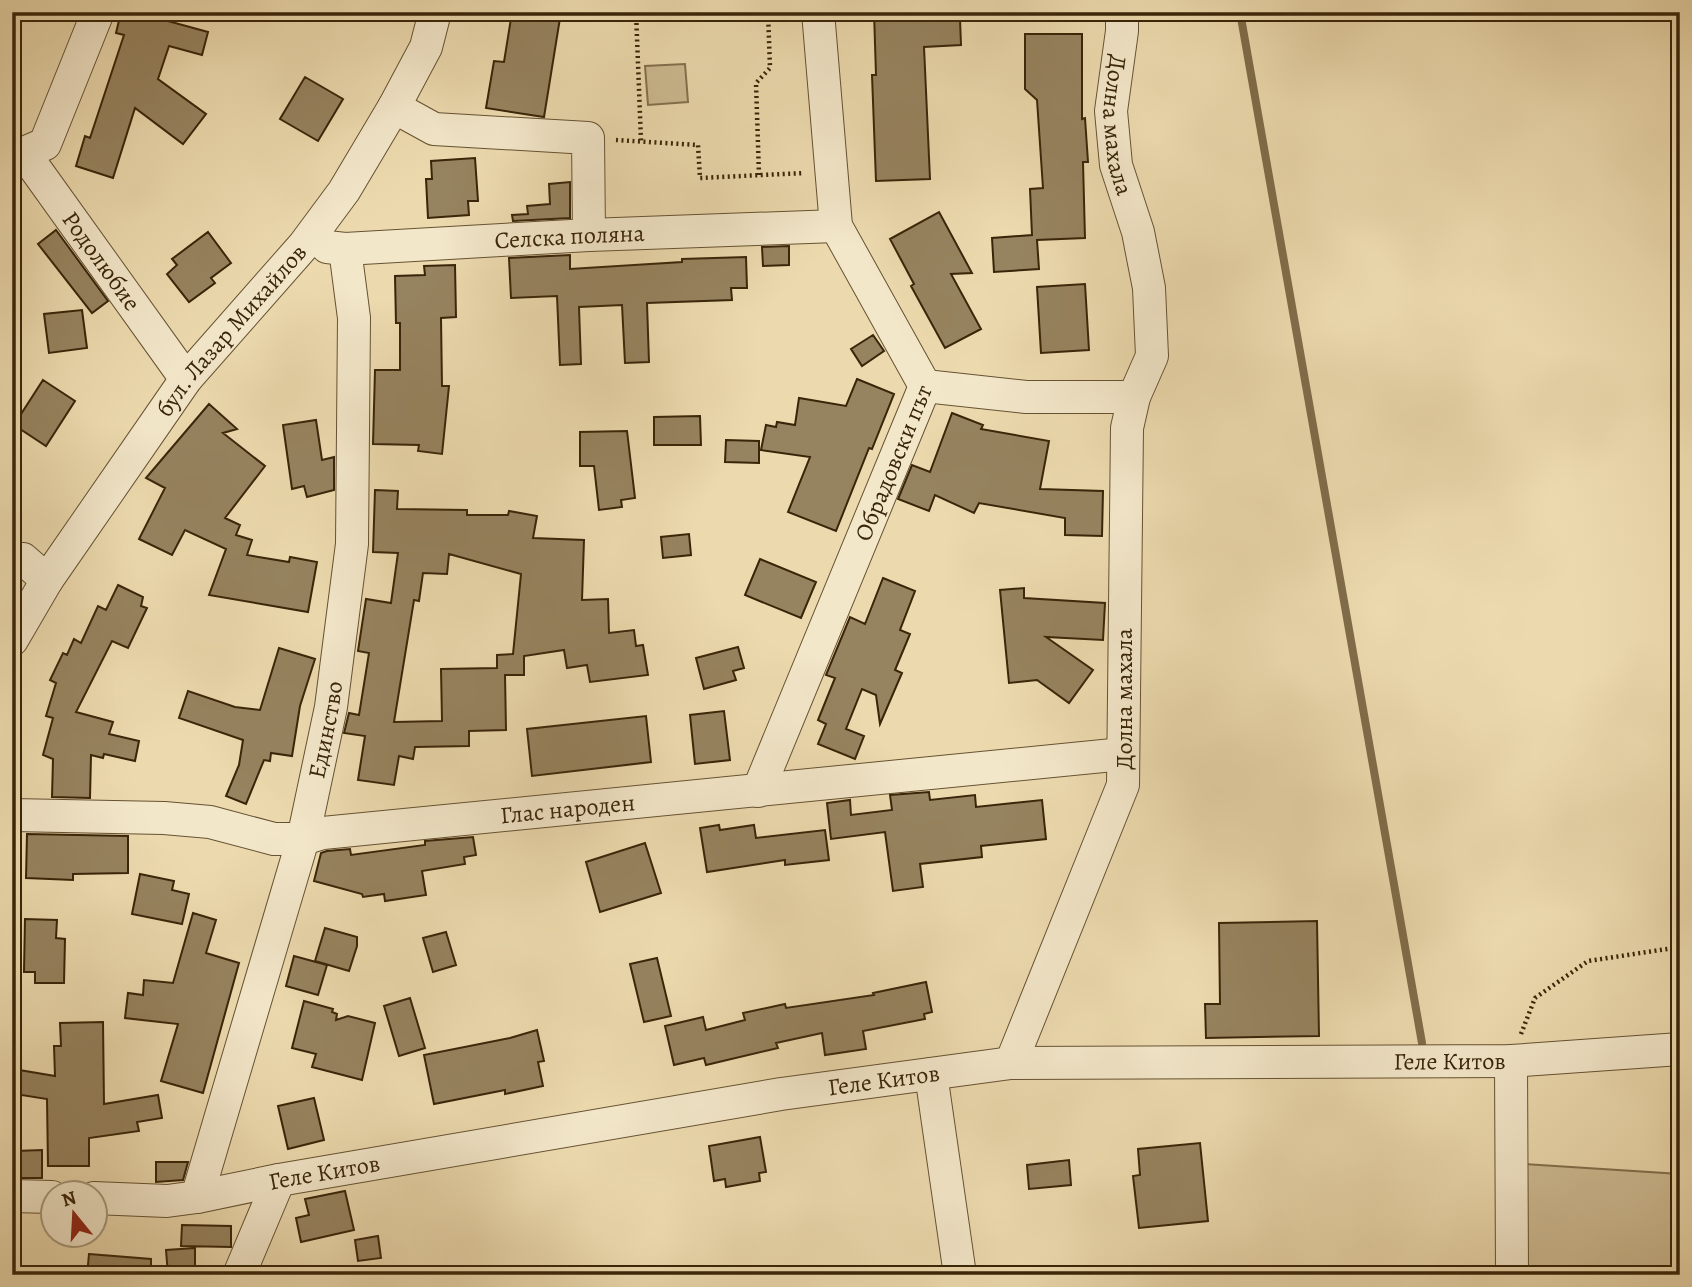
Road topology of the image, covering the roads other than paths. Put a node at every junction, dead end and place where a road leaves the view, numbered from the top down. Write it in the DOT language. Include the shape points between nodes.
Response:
graph roads {
  1 [pos="98,12"];
  2 [pos="435,12"];
  3 [pos="818,12"];
  4 [pos="1122,12"];
  5 [pos="394,107"];
  6 [pos="18,153"];
  7 [pos="836,226"];
  8 [pos="589,235"];
  9 [pos="304,245"];
  10 [pos="345,249"];
  11 [pos="186,379"];
  12 [pos="925,386"];
  13 [pos="1134,397"];
  14 [pos="12,560"];
  15 [pos="47,580"];
  16 [pos="12,640"];
  17 [pos="1123,754"];
  18 [pos="758,791"];
  19 [pos="12,815"];
  20 [pos="303,839"];
  21 [pos="1680,1049"];
  22 [pos="1511,1061"];
  23 [pos="1011,1063"];
  24 [pos="931,1074"];
  25 [pos="279,1180"];
  26 [pos="12,1196"];
  27 [pos="38,1197"];
  28 [pos="197,1197"];
  29 [pos="108,1199"];
  30 [pos="239,1275"];
  31 [pos="960,1275"];
  32 [pos="1512,1275"];
  1 -- 6 [label="street" via="45,144"];
  2 -- 5 [label="street, бул. Лазар Михайлов" via="426,47"];
  3 -- 7 [label="street, Обрадовски път"];
  4 -- 13 [label="street, Долна махала" via="1111,111 1116,165 1138,232 1149,288 1152,356"];
  5 -- 8 [label="street" via="434,129 588,138"];
  5 -- 9 [label="street, бул. Лазар Михайлов" via="344,191"];
  6 -- 11 [label="street, Родолюбие"];
  7 -- 8 [label="street, Селска поляна"];
  7 -- 12 [label="street, Обрадовски път"];
  8 -- 10 [label="street, Селска поляна"];
  9 -- 10 [label="street, Селска поляна"];
  9 -- 11 [label="street, бул. Лазар Михайлов"];
  10 -- 20 [label="street, Единство" via="354,318 352,544 331,707"];
  11 -- 15 [label="street, бул. Лазар Михайлов"];
  12 -- 13 [label="street" via="1026,397"];
  12 -- 18 [label="street, Обрадовски път"];
  13 -- 17 [label="street, Долна махала" via="1127,428"];
  14 -- 15 [label="street" via="23,559"];
  15 -- 16 [label="street, бул. Лазар Михайлов"];
  17 -- 18 [label="street, Глас народен"];
  17 -- 23 [label="street, Долна махала" via="1123,785"];
  18 -- 20 [label="street, Глас народен" via="323,833"];
  19 -- 20 [label="street, Глас народен" via="164,818 209,822 274,839"];
  20 -- 28 [label="street, Единство"];
  21 -- 22 [label="street, Геле Китов"];
  22 -- 23 [label="street, Геле Китов"];
  22 -- 32 [label="street"];
  23 -- 24 [label="street, Геле Китов"];
  24 -- 25 [label="street, Геле Китов" via="781,1094"];
  24 -- 31 [label="street"];
  25 -- 28 [label="street, Геле Китов"];
  25 -- 30 [label="street"];
  26 -- 27 [label="street"];
  28 -- 29 [label="street, Геле Китов"];
}
